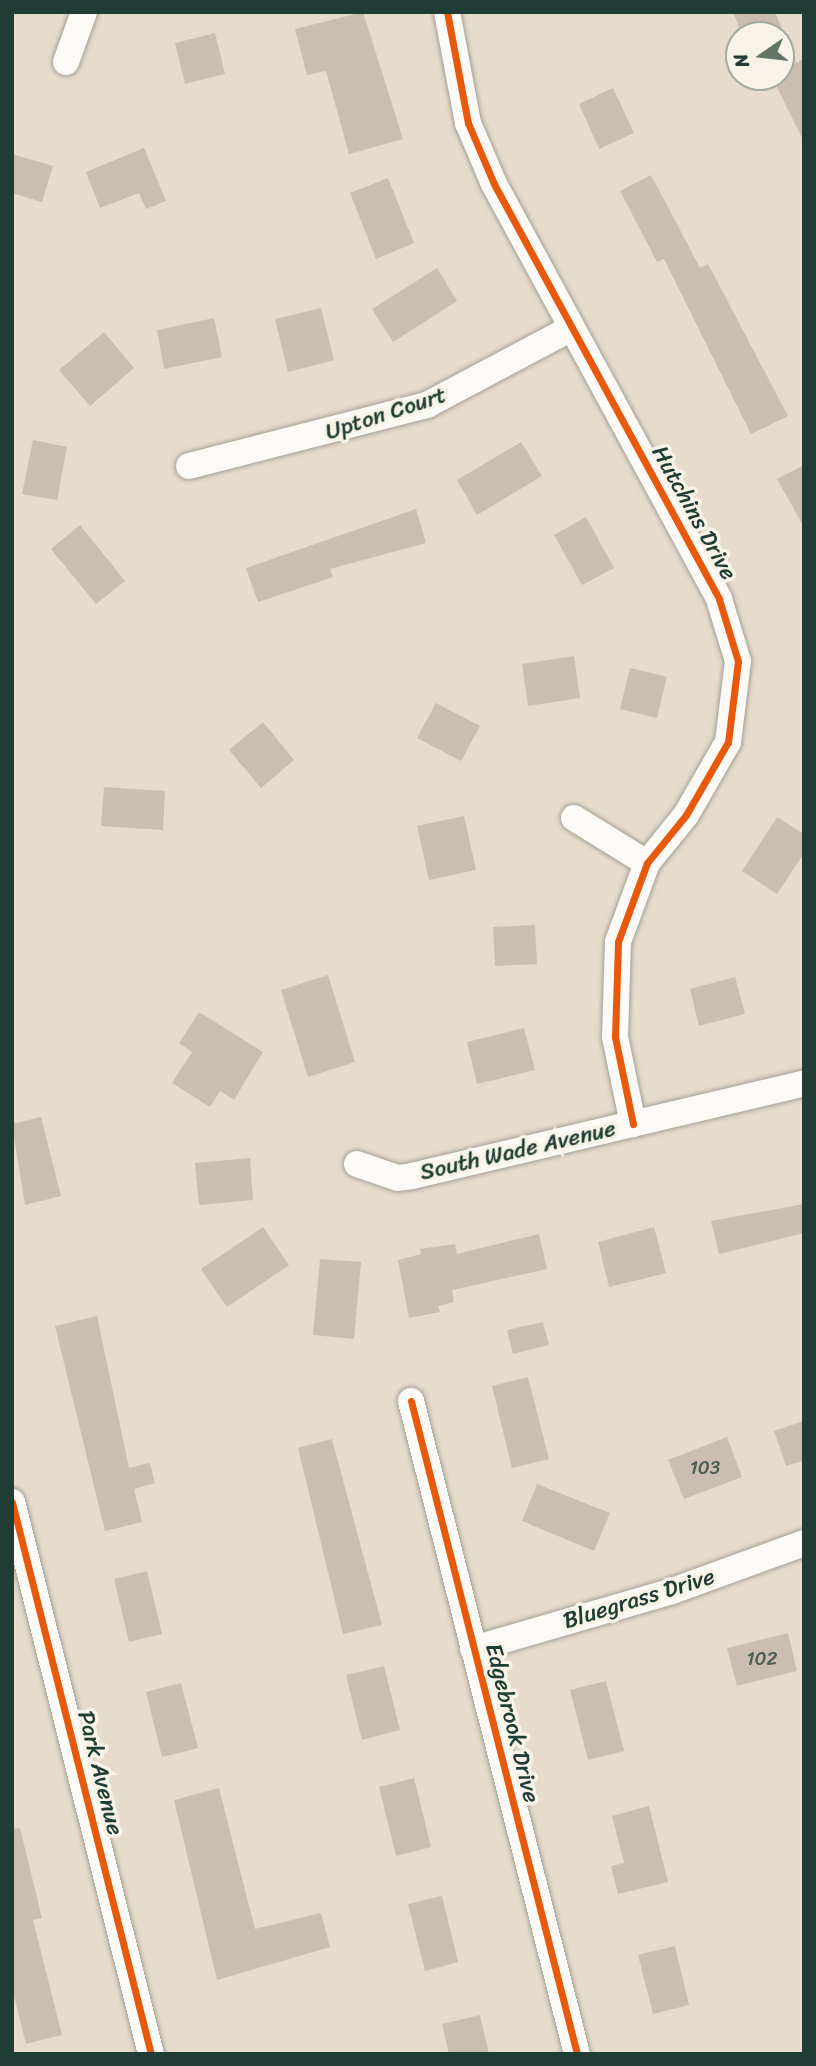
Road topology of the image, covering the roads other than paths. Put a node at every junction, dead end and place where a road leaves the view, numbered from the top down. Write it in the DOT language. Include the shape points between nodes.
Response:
graph roads {
  1 [pos="84,12"];
  2 [pos="447,12"];
  3 [pos="66,62"];
  4 [pos="570,329"];
  5 [pos="189,466"];
  6 [pos="574,818"];
  7 [pos="648,863"];
  8 [pos="804,1083"];
  9 [pos="633,1124"];
  10 [pos="357,1164"];
  11 [pos="411,1401"];
  12 [pos="12,1502"];
  13 [pos="804,1542"];
  14 [pos="473,1649"];
  15 [pos="151,2054"];
  16 [pos="577,2054"];
  1 -- 3 [label="street"];
  2 -- 4 [label="street, Hutchins Drive" via="468,123"];
  4 -- 5 [label="street, Upton Court" via="427,405"];
  4 -- 7 [label="street, Hutchins Drive" via="719,599 737,661 727,742 686,815"];
  6 -- 7 [label="street"];
  7 -- 9 [label="street, Hutchins Drive" via="618,942 612,986 621,1082"];
  8 -- 9 [label="street, South Wade Avenue"];
  9 -- 10 [label="street, South Wade Avenue" via="398,1178"];
  11 -- 14 [label="street, Edgebrook Drive"];
  12 -- 15 [label="street, Park Avenue"];
  13 -- 14 [label="street, Bluegrass Drive" via="672,1591"];
  14 -- 16 [label="street, Edgebrook Drive"];
}
